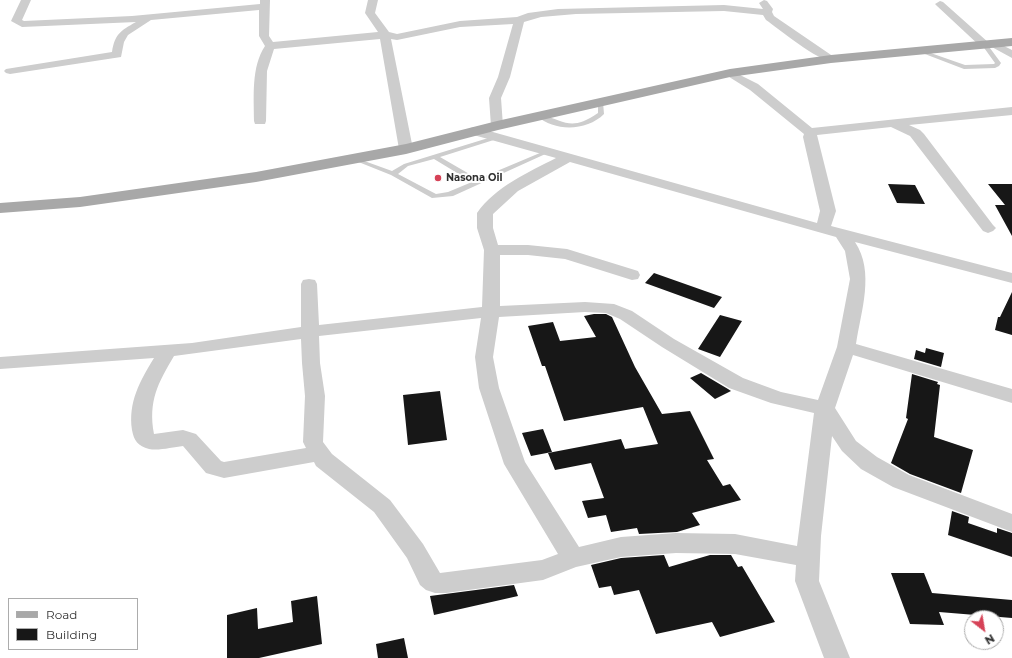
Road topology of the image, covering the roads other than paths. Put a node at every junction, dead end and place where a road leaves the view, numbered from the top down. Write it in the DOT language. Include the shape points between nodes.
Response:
graph roads {
  1 [pos="26,0"];
  2 [pos="373,0"];
  3 [pos="761,0"];
  4 [pos="265,3"];
  5 [pos="940,4"];
  6 [pos="766,12"];
  7 [pos="150,17"];
  8 [pos="519,20"];
  9 [pos="385,35"];
  10 [pos="1012,42"];
  11 [pos="989,44"];
  12 [pos="270,46"];
  13 [pos="920,51"];
  14 [pos="1012,55"];
  15 [pos="831,59"];
  16 [pos="10,71"];
  17 [pos="730,74"];
  18 [pos="1012,111"];
  19 [pos="260,121"];
  20 [pos="894,123"];
  21 [pos="497,131"];
  22 [pos="811,133"];
  23 [pos="406,148"];
  24 [pos="549,151"];
  25 [pos="434,156"];
  26 [pos="569,157"];
  27 [pos="354,159"];
  28 [pos="393,174"];
  29 [pos="477,182"];
  30 [pos="0,208"];
  31 [pos="988,228"];
  32 [pos="832,232"];
  33 [pos="492,250"];
  34 [pos="632,275"];
  35 [pos="1012,278"];
  36 [pos="309,284"];
  37 [pos="491,312"];
  38 [pos="310,332"];
  39 [pos="846,347"];
  40 [pos="168,351"];
  41 [pos="0,363"];
  42 [pos="1012,396"];
  43 [pos="825,408"];
  44 [pos="319,453"];
  45 [pos="1012,523"];
  46 [pos="573,558"];
  47 [pos="808,558"];
  48 [pos="837,658"];
  1 -- 7 [label="street" via="16,21 22,24"];
  2 -- 9 [label="street" via="370,12"];
  3 -- 6 [label="street" via="768,9"];
  4 -- 7 [label="street"];
  4 -- 12 [label="street" via="264,36"];
  5 -- 11 [label="street"];
  6 -- 8 [label="street" via="737,8 567,11 534,14"];
  6 -- 15 [label="street" via="770,18 810,47"];
  7 -- 16 [label="street" via="124,33 119,42 117,55"];
  8 -- 9 [label="street" via="460,24 397,37"];
  8 -- 21 [label="street" via="504,77 495,98"];
  9 -- 12 [label="street"];
  9 -- 23 [label="street"];
  10 -- 11 [label="main road"];
  11 -- 13 [label="main road"];
  11 -- 13 [label="lane" via="998,63 995,66 964,68"];
  11 -- 14 [label="street"];
  12 -- 19 [label="street" via="261,70"];
  13 -- 15 [label="main road"];
  15 -- 17 [label="main road"];
  17 -- 21 [label="main road" via="540,116"];
  17 -- 22 [label="street" via="754,87"];
  18 -- 20 [label="street"];
  20 -- 22 [label="street" via="818,130"];
  20 -- 31 [label="street" via="919,137"];
  21 -- 23 [label="main road" via="475,131"];
  21 -- 24 [label="street"];
  21 -- 25 [label="lane"];
  22 -- 32 [label="street" via="810,138"];
  23 -- 27 [label="main road"];
  24 -- 26 [label="street"];
  24 -- 29 [label="lane"];
  25 -- 28 [label="lane" via="406,165"];
  25 -- 29 [label="lane"];
  26 -- 32 [label="street"];
  26 -- 33 [label="street" via="494,203 485,213 485,228"];
  27 -- 28 [label="lane"];
  27 -- 30 [label="main road" via="256,178 136,195"];
  28 -- 29 [label="lane" via="435,196 450,194"];
  32 -- 35 [label="street"];
  32 -- 39 [label="street" via="853,251 858,279"];
  33 -- 34 [label="street" via="567,254"];
  33 -- 37 [label="street"];
  36 -- 38 [label="street"];
  37 -- 38 [label="street"];
  37 -- 43 [label="street" via="608,308 626,315 736,383 778,398"];
  37 -- 46 [label="street" via="484,357 489,388 504,437 515,464"];
  38 -- 40 [label="street"];
  38 -- 44 [label="street" via="310,363 315,396 313,442"];
  39 -- 42 [label="street"];
  39 -- 43 [label="street"];
  40 -- 41 [label="street"];
  40 -- 44 [label="street" via="147,384 142,399 140,415 144,438 151,442 183,438 189,440 214,467 224,470"];
  43 -- 45 [label="street" via="850,446 868,463 901,481"];
  43 -- 47 [label="street"];
  44 -- 46 [label="street" via="324,460 382,506 415,551 429,578 435,583 543,570"];
  46 -- 47 [label="street" via="621,547 676,543 735,544"];
  47 -- 48 [label="street" via="808,581"];
}
